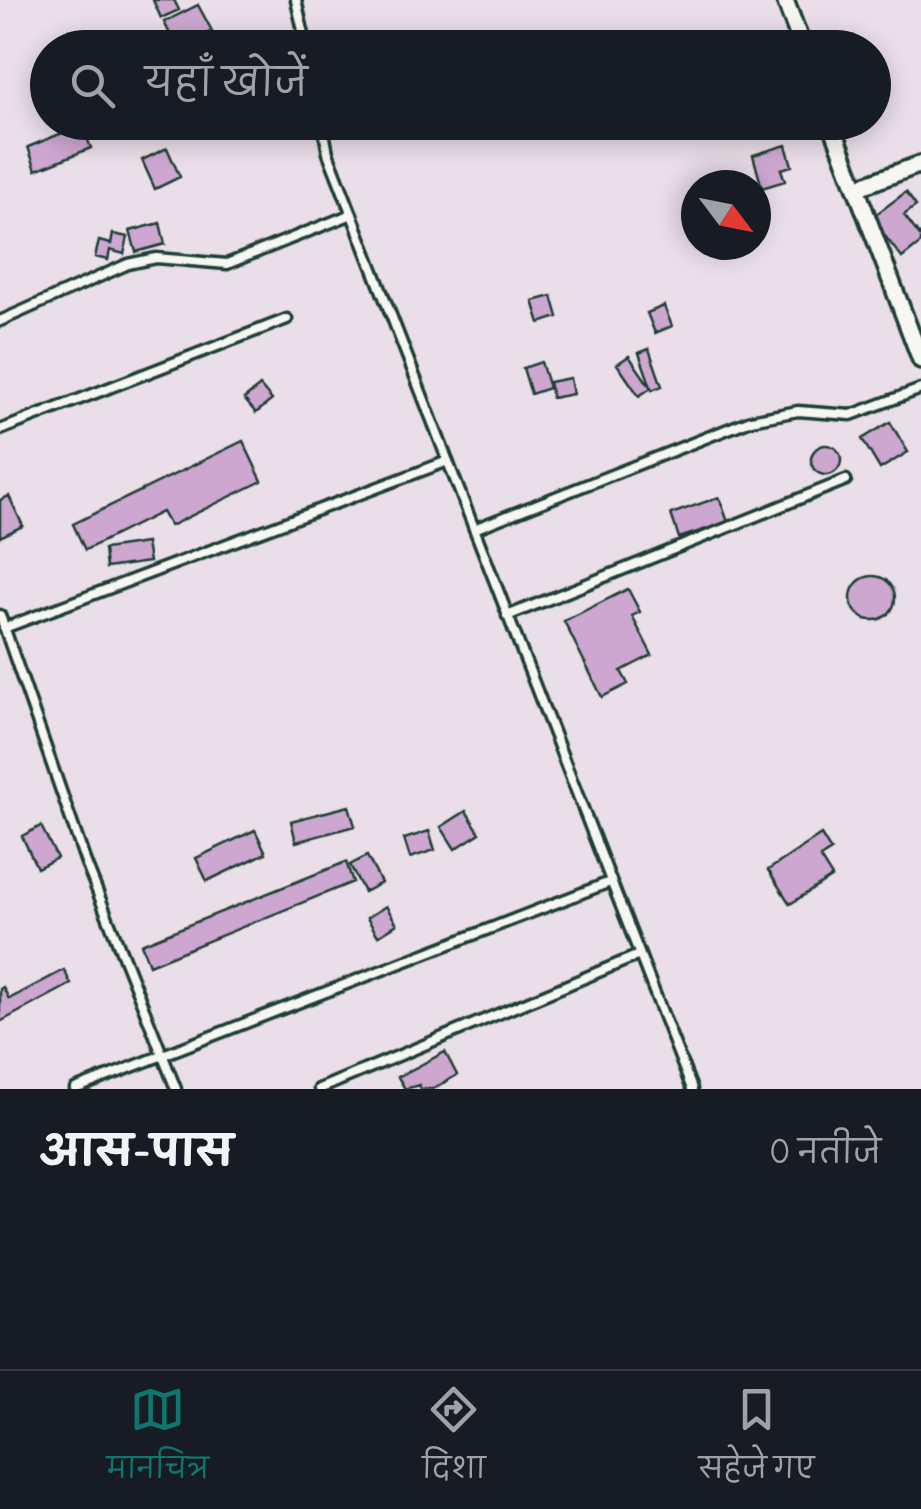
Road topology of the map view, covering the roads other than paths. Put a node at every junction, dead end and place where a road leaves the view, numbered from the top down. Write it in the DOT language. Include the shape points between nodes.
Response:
graph roads {
  1 [pos="296,0"];
  2 [pos="785,0"];
  3 [pos="303,30"];
  4 [pos="796,30"];
  5 [pos="325,140"];
  6 [pos="839,140"];
  7 [pos="921,164"];
  8 [pos="856,188"];
  9 [pos="352,214"];
  10 [pos="287,319"];
  11 [pos="0,322"];
  12 [pos="921,360"];
  13 [pos="921,388"];
  14 [pos="0,430"];
  15 [pos="448,461"];
  16 [pos="846,480"];
  17 [pos="474,529"];
  18 [pos="0,615"];
  19 [pos="507,616"];
  20 [pos="2,629"];
  21 [pos="610,882"];
  22 [pos="639,956"];
  23 [pos="163,1055"];
  24 [pos="75,1089"];
  25 [pos="176,1089"];
  26 [pos="319,1089"];
  27 [pos="692,1089"];
  1 -- 3 [label="lane"];
  2 -- 4 [label="street"];
  5 -- 9 [label="lane"];
  6 -- 8 [label="street"];
  7 -- 8 [label="street"];
  8 -- 12 [label="street"];
  9 -- 11 [label="lane" via="227,264 156,258 128,264"];
  9 -- 15 [label="lane"];
  10 -- 14 [label="lane"];
  13 -- 17 [label="lane" via="851,415 798,412 750,420"];
  15 -- 17 [label="lane"];
  15 -- 20 [label="lane"];
  16 -- 19 [label="lane"];
  17 -- 19 [label="lane"];
  18 -- 20 [label="lane"];
  19 -- 21 [label="lane"];
  20 -- 23 [label="lane"];
  21 -- 22 [label="lane"];
  21 -- 23 [label="lane"];
  22 -- 26 [label="lane"];
  22 -- 27 [label="lane"];
  23 -- 24 [label="lane"];
  23 -- 25 [label="lane"];
}
